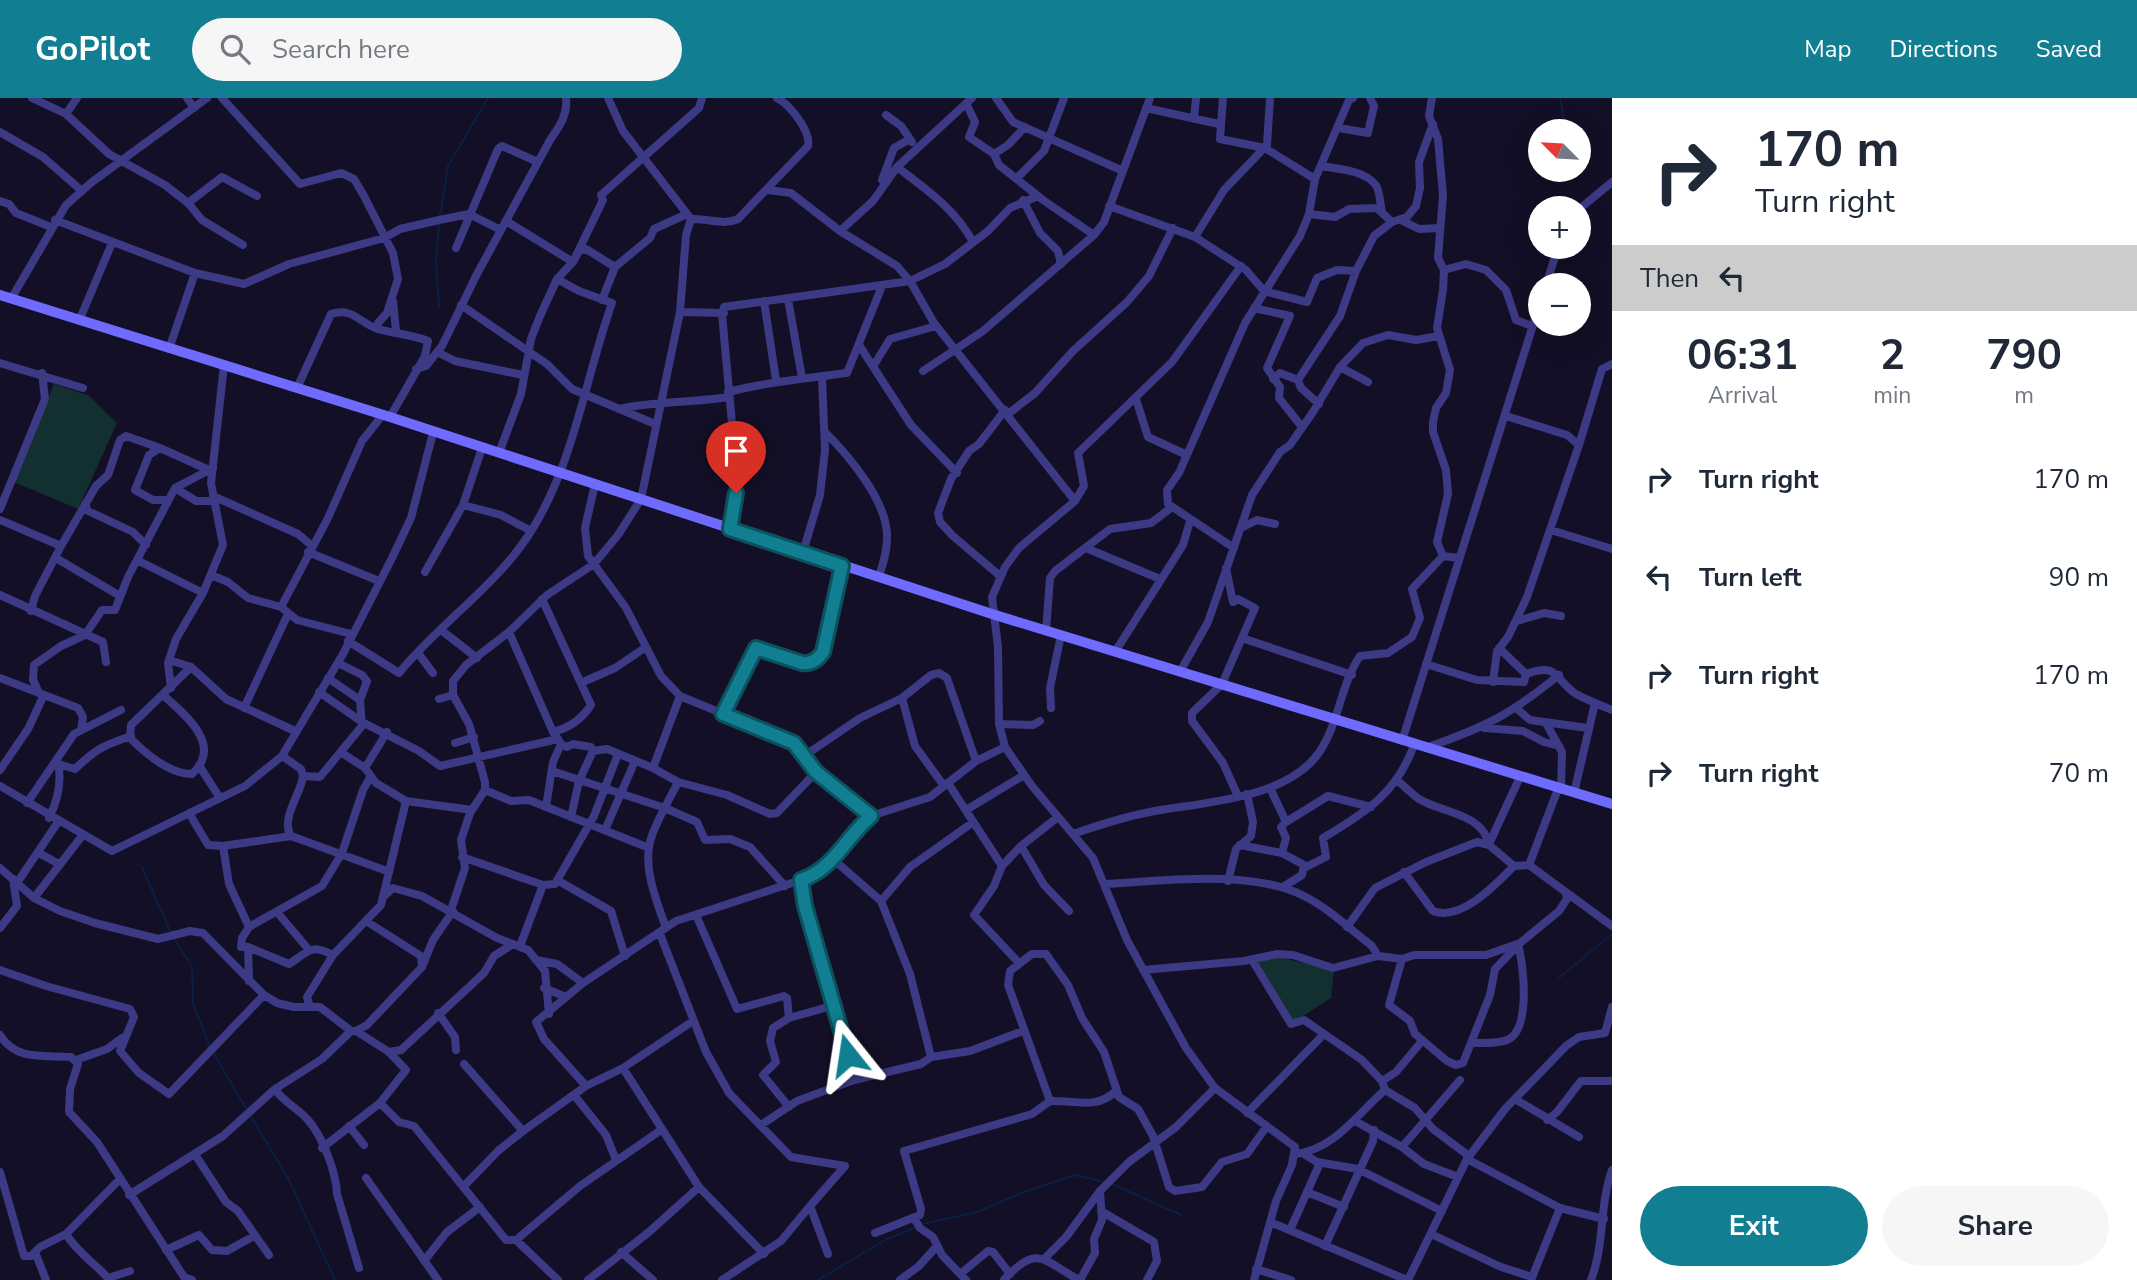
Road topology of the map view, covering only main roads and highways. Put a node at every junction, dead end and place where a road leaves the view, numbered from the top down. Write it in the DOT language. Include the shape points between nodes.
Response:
graph roads {
  1 [pos="5,297"];
  2 [pos="1612,804"];
  1 -- 2 [label="main road" via="992,614"];
}
